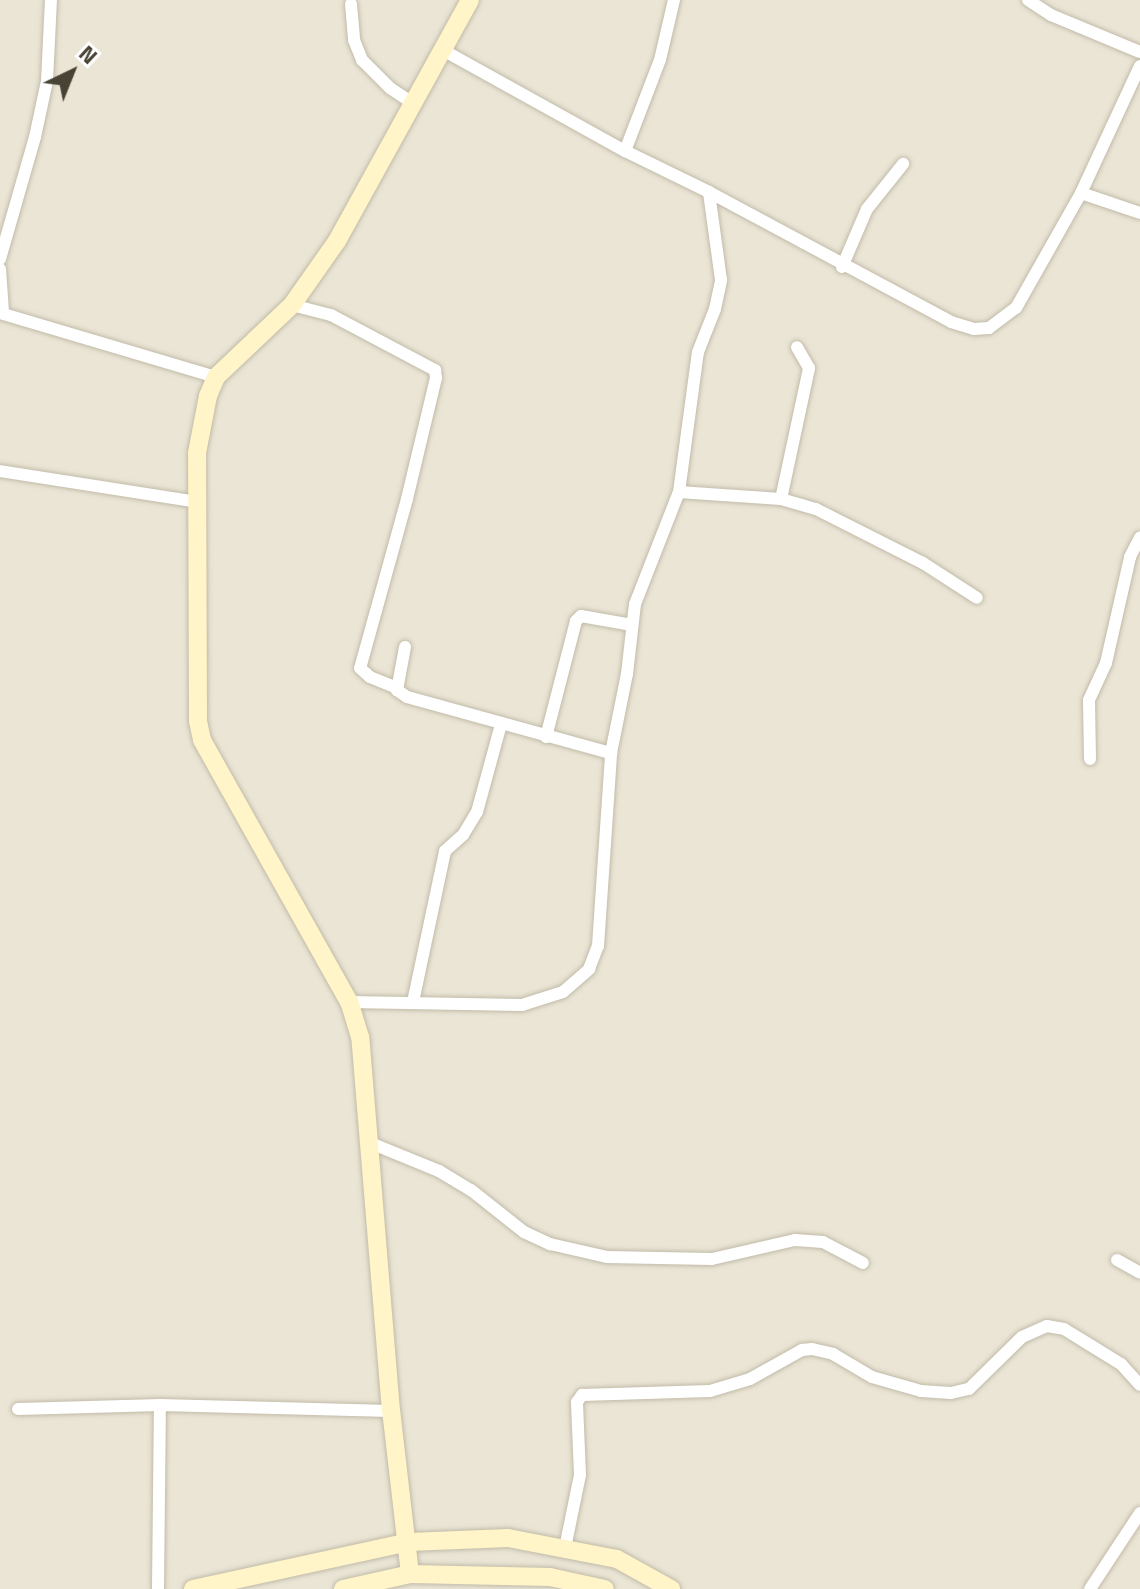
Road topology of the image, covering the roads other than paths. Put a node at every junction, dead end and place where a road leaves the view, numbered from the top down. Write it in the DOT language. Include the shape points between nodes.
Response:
graph roads {
  1 [pos="51,0"];
  2 [pos="470,0"];
  3 [pos="674,0"];
  4 [pos="1028,0"];
  5 [pos="351,4"];
  6 [pos="441,49"];
  7 [pos="1140,52"];
  8 [pos="1140,66"];
  9 [pos="412,103"];
  10 [pos="625,151"];
  11 [pos="903,164"];
  12 [pos="709,192"];
  13 [pos="1081,193"];
  14 [pos="1140,213"];
  15 [pos="0,259"];
  16 [pos="842,267"];
  17 [pos="0,269"];
  18 [pos="292,305"];
  19 [pos="1,313"];
  20 [pos="797,347"];
  21 [pos="216,377"];
  22 [pos="0,471"];
  23 [pos="679,492"];
  24 [pos="781,499"];
  25 [pos="198,502"];
  26 [pos="1140,537"];
  27 [pos="977,598"];
  28 [pos="632,625"];
  29 [pos="405,647"];
  30 [pos="397,688"];
  31 [pos="501,724"];
  32 [pos="546,737"];
  33 [pos="611,753"];
  34 [pos="1090,759"];
  35 [pos="349,1002"];
  36 [pos="413,1002"];
  37 [pos="368,1142"];
  38 [pos="1117,1260"];
  39 [pos="863,1263"];
  40 [pos="1140,1273"];
  41 [pos="1140,1385"];
  42 [pos="160,1405"];
  43 [pos="18,1409"];
  44 [pos="391,1411"];
  45 [pos="1140,1513"];
  46 [pos="409,1542"];
  47 [pos="565,1548"];
  48 [pos="410,1574"];
  49 [pos="158,1589"];
  50 [pos="193,1589"];
  51 [pos="343,1589"];
  52 [pos="605,1589"];
  53 [pos="671,1589"];
  54 [pos="1090,1589"];
  1 -- 15 [label="street" via="47,81"];
  2 -- 6 [label="street"];
  3 -- 10 [label="street" via="660,60"];
  4 -- 7 [label="street"];
  5 -- 9 [label="street" via="362,60"];
  6 -- 9 [label="street"];
  6 -- 10 [label="street"];
  8 -- 13 [label="street"];
  9 -- 18 [label="street" via="337,241"];
  10 -- 12 [label="street"];
  11 -- 16 [label="street" via="867,209"];
  12 -- 16 [label="street"];
  12 -- 23 [label="street" via="721,280 698,352"];
  13 -- 14 [label="street"];
  13 -- 16 [label="street" via="1016,308 989,328 951,322"];
  17 -- 19 [label="street"];
  18 -- 21 [label="street"];
  18 -- 30 [label="street" via="331,315 435,370 407,499 360,668"];
  19 -- 21 [label="street"];
  20 -- 24 [label="street" via="809,368"];
  21 -- 25 [label="street" via="197,453"];
  22 -- 25 [label="street"];
  23 -- 24 [label="street"];
  23 -- 28 [label="street" via="646,568"];
  24 -- 27 [label="street" via="849,523"];
  25 -- 35 [label="street" via="202,740"];
  26 -- 34 [label="street" via="1130,557 1106,663 1089,700"];
  28 -- 32 [label="street" via="581,616 576,621"];
  28 -- 33 [label="street"];
  29 -- 30 [label="street"];
  30 -- 31 [label="street" via="414,700"];
  31 -- 32 [label="street"];
  31 -- 36 [label="street" via="477,812 445,851"];
  32 -- 33 [label="street"];
  33 -- 36 [label="street" via="598,946 589,969 563,992 522,1005"];
  35 -- 36 [label="street"];
  35 -- 37 [label="street" via="360,1037"];
  37 -- 39 [label="street" via="439,1171 524,1232 550,1244 607,1257 712,1259 795,1240 823,1242"];
  37 -- 44 [label="street"];
  38 -- 40 [label="street"];
  41 -- 47 [label="street" via="1121,1364 1064,1329 1047,1326 1022,1337 969,1389 951,1393 872,1377 833,1354 812,1349 750,1379 710,1391 582,1395 577,1402 580,1475"];
  42 -- 43 [label="street"];
  42 -- 44 [label="street"];
  42 -- 49 [label="street"];
  44 -- 46 [label="street"];
  45 -- 54 [label="street"];
  46 -- 47 [label="street" via="508,1538"];
  46 -- 48 [label="street"];
  46 -- 50 [label="street"];
  47 -- 53 [label="street" via="617,1559"];
  48 -- 51 [label="street"];
  48 -- 52 [label="street" via="550,1577"];
}
